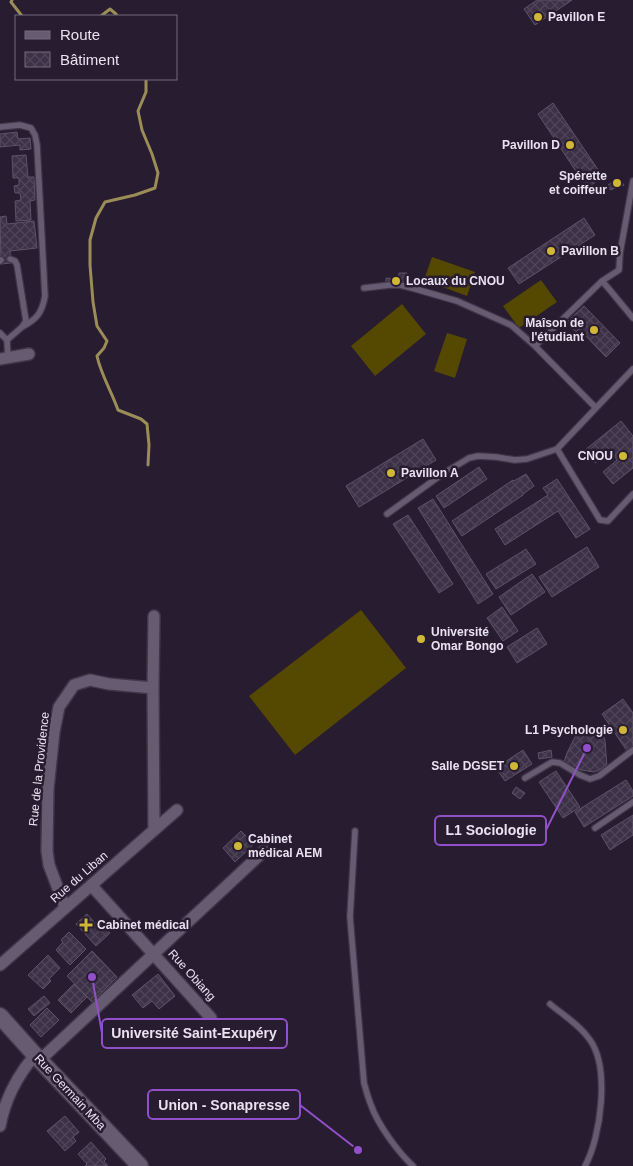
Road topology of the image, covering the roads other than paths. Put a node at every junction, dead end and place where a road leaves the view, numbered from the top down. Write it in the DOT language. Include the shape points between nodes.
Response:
graph roads {
  1 [pos="0,127"];
  2 [pos="633,181"];
  3 [pos="10,259"];
  4 [pos="602,281"];
  5 [pos="364,288"];
  6 [pos="633,318"];
  7 [pos="22,327"];
  8 [pos="0,333"];
  9 [pos="7,340"];
  10 [pos="535,346"];
  11 [pos="29,354"];
  12 [pos="4,358"];
  13 [pos="633,369"];
  14 [pos="596,408"];
  15 [pos="557,449"];
  16 [pos="633,494"];
  17 [pos="387,514"];
  18 [pos="154,616"];
  19 [pos="153,688"];
  20 [pos="633,750"];
  21 [pos="525,778"];
  22 [pos="633,802"];
  23 [pos="177,810"];
  24 [pos="595,828"];
  25 [pos="154,829"];
  26 [pos="355,831"];
  27 [pos="264,851"];
  28 [pos="91,885"];
  29 [pos="65,907"];
  30 [pos="153,953"];
  31 [pos="0,965"];
  32 [pos="550,1004"];
  33 [pos="0,1016"];
  34 [pos="211,1018"];
  35 [pos="38,1058"];
  36 [pos="0,1126"];
  37 [pos="140,1166"];
  38 [pos="413,1166"];
  39 [pos="585,1166"];
  1 -- 7 [label="lane" via="30,128 37,150 45,296 43,309 32,322"];
  2 -- 4 [label="lane" via="619,270"];
  3 -- 7 [label="lane" via="17,265 26,321"];
  4 -- 6 [label="lane"];
  4 -- 10 [label="lane"];
  5 -- 10 [label="lane" via="400,285 448,297 511,325"];
  7 -- 9 [label="lane"];
  8 -- 9 [label="lane"];
  9 -- 12 [label="lane"];
  10 -- 14 [label="lane"];
  11 -- 12 [label="street"];
  13 -- 14 [label="lane"];
  14 -- 15 [label="lane"];
  15 -- 16 [label="lane" via="600,520 608,521"];
  15 -- 17 [label="lane" via="527,459 469,458"];
  18 -- 19 [label="street"];
  19 -- 25 [label="street"];
  19 -- 29 [label="street, Rue de la Providence" via="90,680 74,685 59,707 48,789 47,851"];
  20 -- 21 [label="lane" via="590,779 560,762 552,762"];
  22 -- 24 [label="lane"];
  23 -- 25 [label="street, Rue du Liban"];
  25 -- 28 [label="street, Rue du Liban"];
  26 -- 38 [label="lane" via="350,917 364,1083 371,1107 382,1127"];
  27 -- 30 [label="street"];
  28 -- 29 [label="street, Rue du Liban"];
  28 -- 30 [label="street, Rue Obiang"];
  29 -- 31 [label="street, Rue du Liban"];
  30 -- 34 [label="street, Rue Obiang"];
  30 -- 35 [label="street"];
  32 -- 39 [label="lane" via="582,1029 599,1058 602,1100 595,1142"];
  33 -- 35 [label="street, Rue Germain Mba"];
  35 -- 36 [label="street" via="26,1065 11,1090"];
  35 -- 37 [label="street, Rue Germain Mba"];
}
